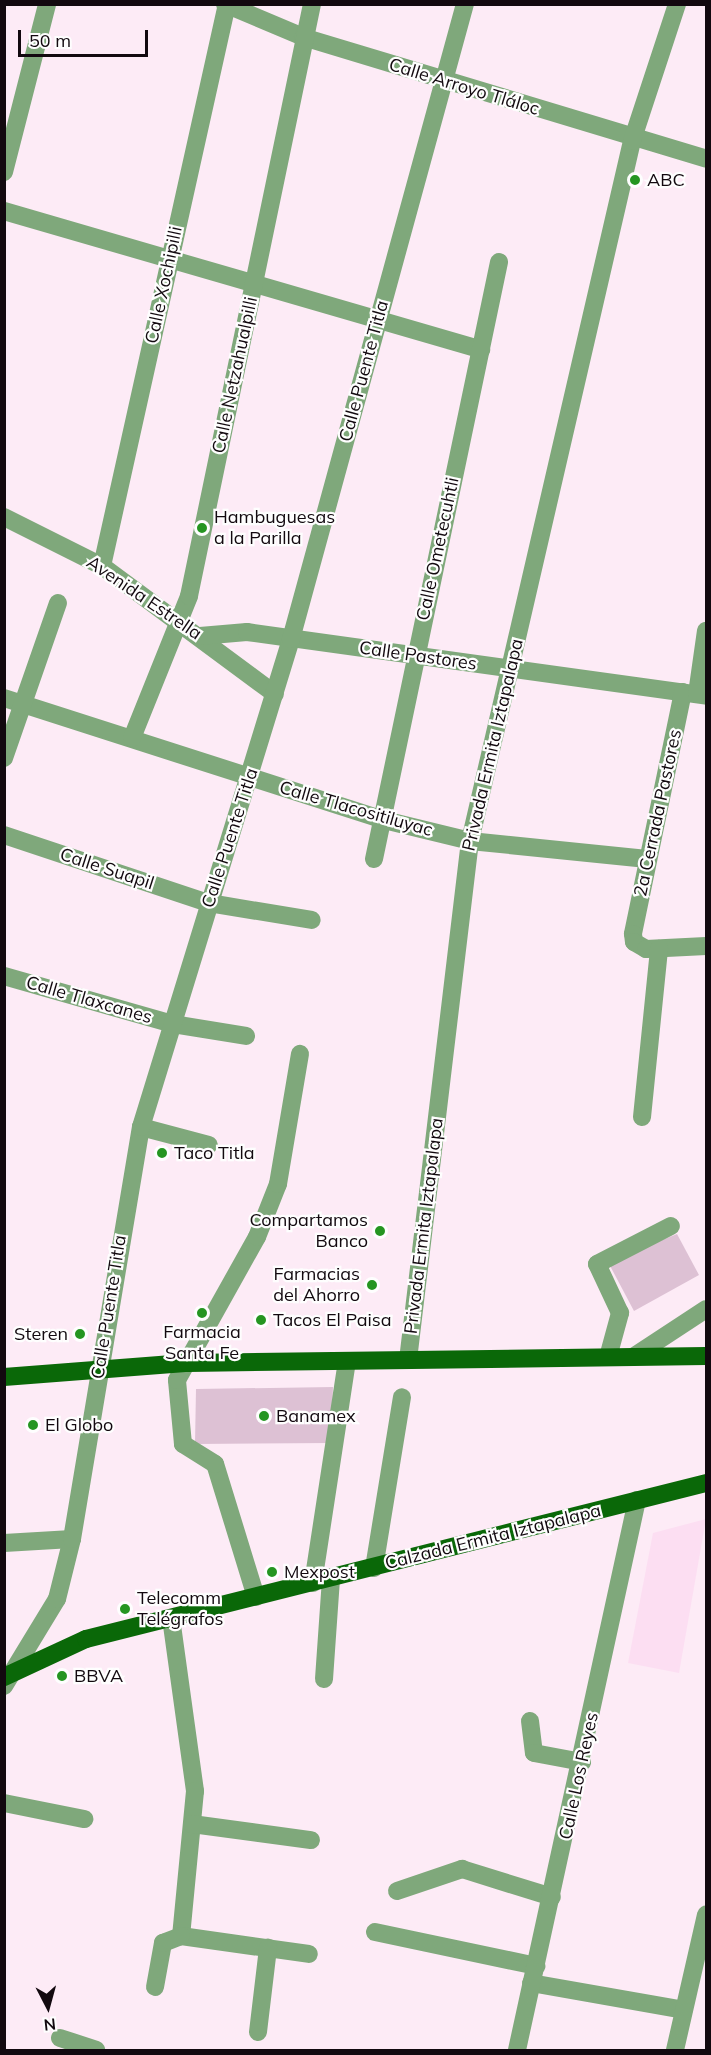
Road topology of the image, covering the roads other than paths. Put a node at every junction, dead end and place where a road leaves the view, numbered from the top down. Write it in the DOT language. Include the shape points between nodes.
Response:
graph roads {
  1 [pos="47,4"];
  2 [pos="312,4"];
  3 [pos="465,4"];
  4 [pos="677,4"];
  5 [pos="226,5"];
  6 [pos="303,36"];
  7 [pos="442,80"];
  8 [pos="632,141"];
  9 [pos="706,159"];
  10 [pos="4,172"];
  11 [pos="4,211"];
  12 [pos="170,258"];
  13 [pos="499,262"];
  14 [pos="255,283"];
  15 [pos="378,320"];
  16 [pos="481,350"];
  17 [pos="4,517"];
  18 [pos="102,566"];
  19 [pos="58,603"];
  20 [pos="179,619"];
  21 [pos="706,631"];
  22 [pos="200,636"];
  23 [pos="291,639"];
  24 [pos="416,654"];
  25 [pos="510,669"];
  26 [pos="275,693"];
  27 [pos="696,694"];
  28 [pos="13,701"];
  29 [pos="132,738"];
  30 [pos="4,758"];
  31 [pos="249,778"];
  32 [pos="384,820"];
  33 [pos="4,835"];
  34 [pos="470,841"];
  35 [pos="374,860"];
  36 [pos="647,860"];
  37 [pos="209,903"];
  38 [pos="312,920"];
  39 [pos="706,946"];
  40 [pos="659,949"];
  41 [pos="4,976"];
  42 [pos="173,1024"];
  43 [pos="246,1036"];
  44 [pos="300,1054"];
  45 [pos="642,1117"];
  46 [pos="141,1127"];
  47 [pos="209,1145"];
  48 [pos="671,1226"];
  49 [pos="706,1309"];
  50 [pos="706,1356"];
  51 [pos="633,1357"];
  52 [pos="609,1358"];
  53 [pos="408,1360"];
  54 [pos="347,1362"];
  55 [pos="188,1363"];
  56 [pos="100,1367"];
  57 [pos="4,1377"];
  58 [pos="402,1397"];
  59 [pos="706,1483"];
  60 [pos="637,1500"];
  61 [pos="72,1539"];
  62 [pos="4,1543"];
  63 [pos="374,1568"];
  64 [pos="322,1581"];
  65 [pos="256,1597"];
  66 [pos="171,1618"];
  67 [pos="11,1674"];
  68 [pos="324,1679"];
  69 [pos="4,1686"];
  70 [pos="530,1721"];
  71 [pos="582,1762"];
  72 [pos="4,1803"];
  73 [pos="84,1819"];
  74 [pos="192,1824"];
  75 [pos="311,1840"];
  76 [pos="397,1891"];
  77 [pos="552,1897"];
  78 [pos="706,1915"];
  79 [pos="375,1932"];
  80 [pos="182,1936"];
  81 [pos="268,1948"];
  82 [pos="309,1954"];
  83 [pos="534,1974"];
  84 [pos="155,1987"];
  85 [pos="684,2010"];
  86 [pos="258,2032"];
  87 [pos="60,2038"];
  88 [pos="96,2050"];
  89 [pos="517,2050"];
  90 [pos="675,2050"];
  1 -- 10 [label="street"];
  2 -- 6 [label="street, Calle Netzahualpilli"];
  3 -- 7 [label="street, Calle Puente Titla"];
  4 -- 8 [label="street, Privada Ermita Iztapalapa"];
  5 -- 6 [label="street, Calle Arroyo Tláloc"];
  5 -- 12 [label="street, Calle Xochipilli"];
  6 -- 7 [label="street, Calle Arroyo Tláloc"];
  6 -- 14 [label="street, Calle Netzahualpilli"];
  7 -- 8 [label="street, Calle Arroyo Tláloc"];
  7 -- 15 [label="street, Calle Puente Titla"];
  8 -- 9 [label="street, Calle Arroyo Tláloc"];
  8 -- 25 [label="street, Privada Ermita Iztapalapa"];
  11 -- 12 [label="street"];
  12 -- 14 [label="street"];
  12 -- 18 [label="street, Calle Xochipilli"];
  13 -- 16 [label="street, Calle Ometecuhtli"];
  14 -- 15 [label="street"];
  14 -- 20 [label="street, Calle Netzahualpilli"];
  15 -- 16 [label="street"];
  15 -- 23 [label="street, Calle Puente Titla"];
  16 -- 24 [label="street, Calle Ometecuhtli"];
  17 -- 18 [label="street, Avenida Estrella"];
  18 -- 20 [label="street, Avenida Estrella"];
  19 -- 28 [label="street"];
  20 -- 22 [label="street, Avenida Estrella"];
  20 -- 29 [label="street, Calle Netzahualpilli"];
  21 -- 27 [label="street, 2a Cerrada Pastores"];
  22 -- 23 [label="street, Calle Pastores" via="247,632"];
  22 -- 26 [label="street, Avenida Estrella"];
  23 -- 24 [label="street, Calle Pastores"];
  23 -- 26 [label="street, Calle Puente Titla"];
  24 -- 25 [label="street, Calle Pastores"];
  24 -- 32 [label="street, Calle Ometecuhtli"];
  25 -- 27 [label="street, Calle Pastores"];
  25 -- 34 [label="street, Privada Ermita Iztapalapa"];
  26 -- 31 [label="street, Calle Puente Titla"];
  27 -- 36 [label="street, 2a Cerrada Pastores"];
  28 -- 29 [label="street, Calle Tlacositiluyac"];
  28 -- 30 [label="street"];
  29 -- 31 [label="street, Calle Tlacositiluyac"];
  31 -- 32 [label="street, Calle Tlacositiluyac"];
  31 -- 37 [label="street, Calle Puente Titla"];
  32 -- 34 [label="street, Calle Tlacositiluyac"];
  32 -- 35 [label="street, Calle Ometecuhtli"];
  33 -- 37 [label="street, Calle Suapil"];
  34 -- 36 [label="street, Calle Tlacositiluyac"];
  34 -- 53 [label="street, Privada Ermita Iztapalapa"];
  36 -- 40 [label="street, 2a Cerrada Pastores" via="634,942 646,949"];
  37 -- 38 [label="street, Calle Suapil"];
  37 -- 42 [label="street, Calle Puente Titla"];
  39 -- 40 [label="street"];
  40 -- 45 [label="street"];
  41 -- 42 [label="street, Calle Tlaxcanes"];
  42 -- 43 [label="street, Calle Tlaxcanes"];
  42 -- 46 [label="street, Calle Puente Titla"];
  44 -- 55 [label="street" via="278,1184 258,1237"];
  46 -- 47 [label="street"];
  46 -- 56 [label="street, Calle Puente Titla"];
  48 -- 52 [label="street" via="597,1264 620,1312"];
  49 -- 51 [label="street"];
  50 -- 51 [label="main road"];
  51 -- 52 [label="main road"];
  52 -- 53 [label="main road"];
  53 -- 54 [label="main road"];
  54 -- 55 [label="main road"];
  54 -- 64 [label="street"];
  55 -- 56 [label="main road"];
  55 -- 65 [label="street" via="177,1380 183,1444 215,1464"];
  56 -- 57 [label="main road"];
  56 -- 61 [label="street, Calle Puente Titla"];
  58 -- 63 [label="street"];
  59 -- 60 [label="main road, Calzada Ermita Iztapalapa"];
  60 -- 63 [label="main road, Calzada Ermita Iztapalapa"];
  60 -- 71 [label="street, Calle Los Reyes"];
  61 -- 62 [label="street"];
  61 -- 67 [label="street, Calle Puente Titla" via="57,1599"];
  63 -- 64 [label="main road, Calzada Ermita Iztapalapa"];
  64 -- 65 [label="main road, Calzada Ermita Iztapalapa"];
  64 -- 68 [label="street"];
  65 -- 66 [label="main road, Calzada Ermita Iztapalapa"];
  66 -- 67 [label="main road, Calzada Ermita Iztapalapa" via="86,1639"];
  66 -- 74 [label="street" via="195,1791"];
  67 -- 69 [label="street, Calle Puente Titla"];
  70 -- 71 [label="street" via="534,1753"];
  71 -- 77 [label="street, Calle Los Reyes"];
  72 -- 73 [label="street"];
  74 -- 75 [label="street"];
  74 -- 80 [label="street"];
  76 -- 77 [label="street" via="462,1869"];
  77 -- 83 [label="street, Calle Los Reyes"];
  78 -- 85 [label="street"];
  79 -- 83 [label="street"];
  80 -- 81 [label="street"];
  80 -- 84 [label="street" via="163,1943"];
  81 -- 82 [label="street"];
  81 -- 86 [label="street"];
  83 -- 85 [label="street"];
  83 -- 89 [label="street, Calle Los Reyes"];
  85 -- 90 [label="street"];
  87 -- 88 [label="street"];
}
